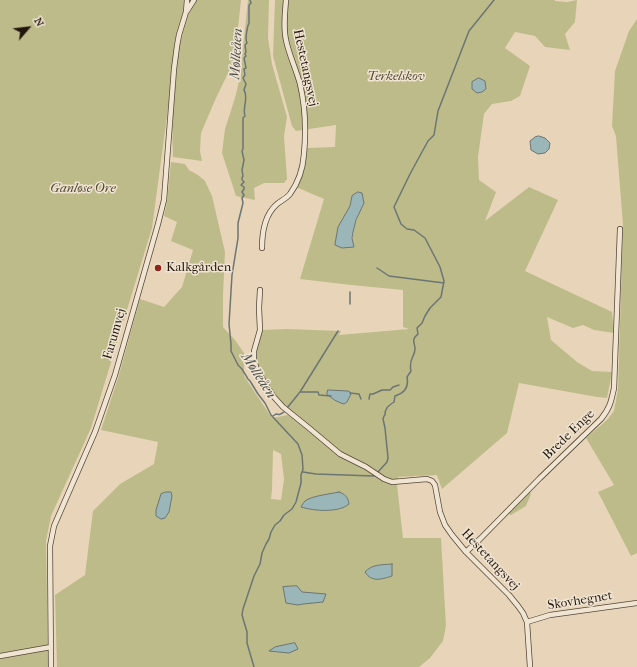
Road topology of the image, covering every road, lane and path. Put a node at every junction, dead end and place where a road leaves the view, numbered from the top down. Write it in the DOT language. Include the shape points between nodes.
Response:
graph roads {
  1 [pos="187,0"];
  2 [pos="194,0"];
  3 [pos="286,0"];
  4 [pos="186,12"];
  5 [pos="620,229"];
  6 [pos="262,248"];
  7 [pos="260,290"];
  8 [pos="466,552"];
  9 [pos="637,603"];
  10 [pos="527,622"];
  11 [pos="51,647"];
  12 [pos="0,656"];
  13 [pos="51,667"];
  14 [pos="530,667"];
  1 -- 4 [label="street, Farumvej"];
  2 -- 4 [label="street"];
  3 -- 6 [label="street, Hestetangsvej" via="286,40 300,84 304,111 304,156 302,169 291,193 270,212 265,223"];
  4 -- 11 [label="street, Farumvej" via="177,46 164,200 158,224 115,375 95,432 54,526 50,546"];
  5 -- 8 [label="street, Brede Enge" via="614,388 608,411"];
  7 -- 8 [label="street, Hestetangsvej" via="260,330 254,361 273,396 340,454 384,479 392,482 427,479 432,481 445,525"];
  8 -- 10 [label="street, Hestetangsvej" via="509,595"];
  9 -- 10 [label="street, Skovhegnet" via="550,615"];
  10 -- 14 [label="street, Hestetangsvej"];
  11 -- 12 [label="street"];
  11 -- 13 [label="street, Farumvej"];
}
